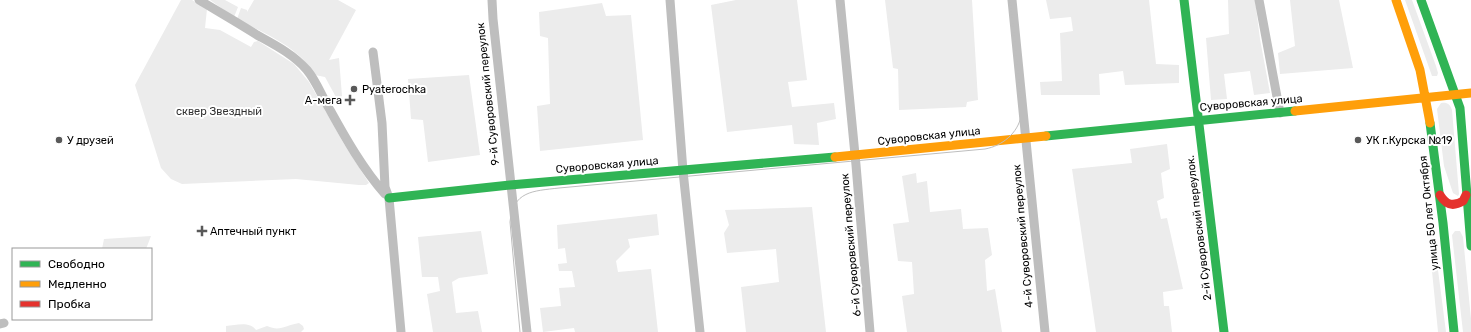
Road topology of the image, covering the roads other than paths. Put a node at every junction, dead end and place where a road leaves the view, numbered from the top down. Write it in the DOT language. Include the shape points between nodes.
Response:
graph roads {
  1 [pos="200,0"];
  2 [pos="492,0"];
  3 [pos="670,0"];
  4 [pos="840,0"];
  5 [pos="1012,0"];
  6 [pos="1184,0"];
  7 [pos="1259,0"];
  8 [pos="1396,0"];
  9 [pos="1421,0"];
  10 [pos="373,52"];
  11 [pos="1471,93"];
  12 [pos="1456,94"];
  13 [pos="1426,98"];
  14 [pos="1280,113"];
  15 [pos="1199,120"];
  16 [pos="1026,138"];
  17 [pos="855,155"];
  18 [pos="683,171"];
  19 [pos="510,185"];
  20 [pos="1466,194"];
  21 [pos="1440,195"];
  22 [pos="389,198"];
  23 [pos="1468,220"];
  24 [pos="1443,223"];
  25 [pos="1471,246"];
  26 [pos="401,332"];
  27 [pos="527,332"];
  28 [pos="700,332"];
  29 [pos="870,332"];
  30 [pos="1044,332"];
  31 [pos="1224,332"];
  32 [pos="1454,332"];
  1 -- 22 [label="street" via="280,47 307,70 349,142"];
  2 -- 19 [label="street, 9-й Суворовский переулок"];
  3 -- 18 [label="street"];
  4 -- 17 [label="street, 6-й Суворовский переулок"];
  5 -- 16 [label="street, 4-й Суворовский переулок"];
  6 -- 15 [label="street, 2-й Суворовский переулок."];
  7 -- 14 [label="street"];
  8 -- 13 [label="street, улица 50 лет Октября" via="1420,70"];
  9 -- 12 [label="street"];
  10 -- 22 [label="street" via="382,122 385,187"];
  11 -- 12 [label="street, Суворовская улица"];
  12 -- 13 [label="street, Суворовская улица"];
  12 -- 20 [label="street" via="1460,108"];
  13 -- 14 [label="street, Суворовская улица"];
  13 -- 21 [label="street, улица 50 лет Октября"];
  14 -- 15 [label="street, Суворовская улица"];
  15 -- 16 [label="street, Суворовская улица"];
  15 -- 31 [label="street, 2-й Суворовский переулок."];
  16 -- 17 [label="street, Суворовская улица"];
  16 -- 30 [label="street, 4-й Суворовский переулок"];
  17 -- 18 [label="street, Суворовская улица"];
  17 -- 29 [label="street, 6-й Суворовский переулок"];
  18 -- 19 [label="street, Суворовская улица"];
  18 -- 28 [label="street"];
  19 -- 22 [label="street, Суворовская улица"];
  19 -- 27 [label="street, 9-й Суворовский переулок"];
  20 -- 21 [label="street" via="1463,201 1454,205 1443,201"];
  20 -- 23 [label="street"];
  21 -- 24 [label="street, улица 50 лет Октября"];
  22 -- 26 [label="street"];
  23 -- 24 [label="street" via="1454,212"];
  23 -- 25 [label="street"];
  24 -- 32 [label="street, улица 50 лет Октября"];
}
